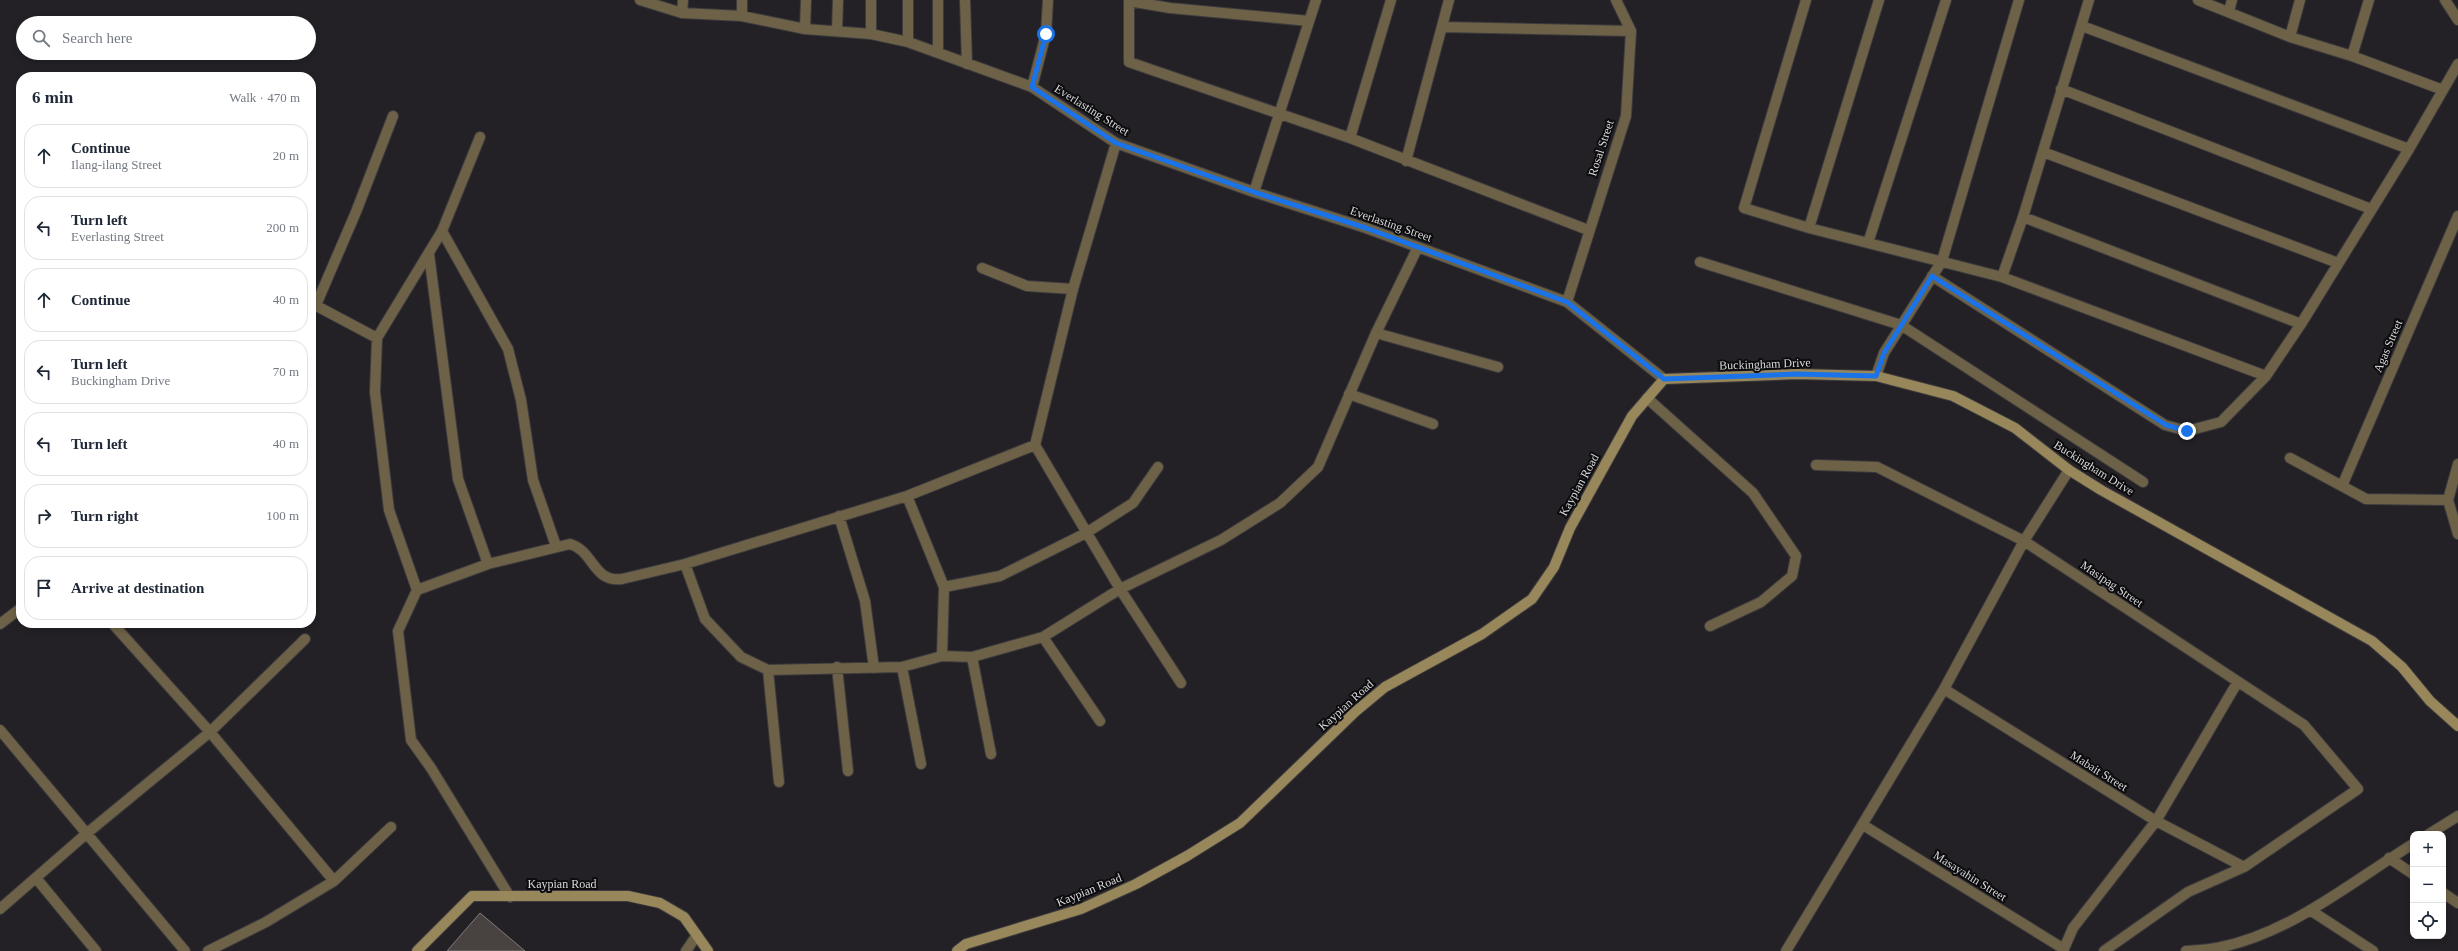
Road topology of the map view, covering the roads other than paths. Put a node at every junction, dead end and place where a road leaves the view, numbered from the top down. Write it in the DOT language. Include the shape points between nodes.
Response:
graph roads {
  1 [pos="640,0"];
  2 [pos="683,0"];
  3 [pos="742,0"];
  4 [pos="806,0"];
  5 [pos="838,0"];
  6 [pos="871,0"];
  7 [pos="908,0"];
  8 [pos="938,0"];
  9 [pos="965,0"];
  10 [pos="1048,0"];
  11 [pos="1316,0"];
  12 [pos="1391,0"];
  13 [pos="1449,0"];
  14 [pos="1616,0"];
  15 [pos="1806,0"];
  16 [pos="1879,0"];
  17 [pos="1946,0"];
  18 [pos="2019,0"];
  19 [pos="2089,0"];
  20 [pos="2198,0"];
  21 [pos="2232,0"];
  22 [pos="2300,0"];
  23 [pos="2369,0"];
  24 [pos="2445,0"];
  25 [pos="1129,1"];
  26 [pos="2229,11"];
  27 [pos="682,13"];
  28 [pos="742,16"];
  29 [pos="2458,20"];
  30 [pos="1309,21"];
  31 [pos="2082,26"];
  32 [pos="1442,27"];
  33 [pos="805,29"];
  34 [pos="837,31"];
  35 [pos="1631,31"];
  36 [pos="870,34"];
  37 [pos="2290,37"];
  38 [pos="908,42"];
  39 [pos="938,53"];
  40 [pos="2352,56"];
  41 [pos="967,64"];
  42 [pos="2458,64"];
  43 [pos="1032,87"];
  44 [pos="2061,89"];
  45 [pos="2443,90"];
  46 [pos="1280,115"];
  47 [pos="393,116"];
  48 [pos="480,137"];
  49 [pos="1350,138"];
  50 [pos="1116,143"];
  51 [pos="2409,149"];
  52 [pos="2043,152"];
  53 [pos="1406,160"];
  54 [pos="1254,192"];
  55 [pos="2371,209"];
  56 [pos="2458,216"];
  57 [pos="2023,218"];
  58 [pos="1809,228"];
  59 [pos="442,230"];
  60 [pos="1588,230"];
  61 [pos="1868,243"];
  62 [pos="1418,247"];
  63 [pos="429,254"];
  64 [pos="1942,261"];
  65 [pos="1700,262"];
  66 [pos="2338,263"];
  67 [pos="982,268"];
  68 [pos="1932,276"];
  69 [pos="2002,277"];
  70 [pos="1073,289"];
  71 [pos="316,298"];
  72 [pos="1567,302"];
  73 [pos="316,306"];
  74 [pos="2301,324"];
  75 [pos="1901,325"];
  76 [pos="1376,333"];
  77 [pos="377,338"];
  78 [pos="1498,367"];
  79 [pos="1876,376"];
  80 [pos="2266,376"];
  81 [pos="1664,379"];
  82 [pos="1350,394"];
  83 [pos="1647,398"];
  84 [pos="1433,424"];
  85 [pos="1035,445"];
  86 [pos="2290,458"];
  87 [pos="2458,464"];
  88 [pos="1816,465"];
  89 [pos="1158,467"];
  90 [pos="2069,470"];
  91 [pos="2143,482"];
  92 [pos="2342,486"];
  93 [pos="907,496"];
  94 [pos="2448,500"];
  95 [pos="839,516"];
  96 [pos="1086,533"];
  97 [pos="2458,534"];
  98 [pos="2024,541"];
  99 [pos="556,546"];
  100 [pos="488,564"];
  101 [pos="685,564"];
  102 [pos="944,587"];
  103 [pos="1120,589"];
  104 [pos="417,590"];
  105 [pos="16,612"];
  106 [pos="0,624"];
  107 [pos="1710,626"];
  108 [pos="116,628"];
  109 [pos="1043,637"];
  110 [pos="305,639"];
  111 [pos="942,656"];
  112 [pos="972,657"];
  113 [pos="902,666"];
  114 [pos="837,667"];
  115 [pos="874,668"];
  116 [pos="768,670"];
  117 [pos="1181,682"];
  118 [pos="2237,683"];
  119 [pos="1944,689"];
  120 [pos="1100,721"];
  121 [pos="2458,726"];
  122 [pos="0,730"];
  123 [pos="210,732"];
  124 [pos="991,754"];
  125 [pos="921,764"];
  126 [pos="848,771"];
  127 [pos="779,782"];
  128 [pos="2458,816"];
  129 [pos="2156,821"];
  130 [pos="1863,825"];
  131 [pos="391,827"];
  132 [pos="2434,831"];
  133 [pos="86,834"];
  134 [pos="2410,846"];
  135 [pos="2389,858"];
  136 [pos="2244,868"];
  137 [pos="2410,872"];
  138 [pos="36,878"];
  139 [pos="334,881"];
  140 [pos="2446,895"];
  141 [pos="510,897"];
  142 [pos="2458,903"];
  143 [pos="0,909"];
  144 [pos="2310,910"];
  145 [pos="697,935"];
  146 [pos="2064,950"];
  147 [pos="2219,950"];
  148 [pos="96,951"];
  149 [pos="185,951"];
  150 [pos="208,951"];
  151 [pos="417,951"];
  152 [pos="686,951"];
  153 [pos="708,951"];
  154 [pos="957,951"];
  155 [pos="1786,951"];
  156 [pos="2104,951"];
  157 [pos="2186,951"];
  158 [pos="2373,951"];
  1 -- 27 [label="street, Everlasting Street"];
  2 -- 27 [label="street"];
  3 -- 28 [label="street"];
  4 -- 33 [label="street"];
  5 -- 34 [label="street"];
  6 -- 36 [label="street"];
  7 -- 38 [label="street"];
  8 -- 39 [label="street"];
  9 -- 41 [label="street"];
  10 -- 43 [label="street" via="1046,34"];
  11 -- 30 [label="street"];
  12 -- 49 [label="street"];
  13 -- 32 [label="street"];
  14 -- 35 [label="street, Rosal Street"];
  15 -- 58 [label="street" via="1744,208"];
  16 -- 58 [label="street"];
  17 -- 61 [label="street"];
  18 -- 64 [label="street"];
  19 -- 31 [label="street"];
  20 -- 26 [label="street"];
  21 -- 26 [label="street"];
  22 -- 37 [label="street"];
  23 -- 40 [label="street"];
  24 -- 29 [label="street"];
  25 -- 30 [label="street" via="1170,8"];
  25 -- 46 [label="street" via="1129,62"];
  26 -- 37 [label="street"];
  27 -- 28 [label="street, Everlasting Street"];
  28 -- 33 [label="street, Everlasting Street"];
  30 -- 46 [label="street"];
  31 -- 44 [label="street"];
  31 -- 51 [label="street"];
  32 -- 35 [label="street"];
  32 -- 53 [label="street"];
  33 -- 34 [label="street, Everlasting Street"];
  34 -- 36 [label="street, Everlasting Street"];
  35 -- 60 [label="street, Rosal Street" via="1626,116"];
  36 -- 38 [label="street, Everlasting Street"];
  37 -- 40 [label="street"];
  38 -- 39 [label="street, Everlasting Street"];
  39 -- 41 [label="street, Everlasting Street"];
  40 -- 45 [label="street"];
  41 -- 43 [label="street, Everlasting Street"];
  42 -- 45 [label="street"];
  43 -- 50 [label="street, Everlasting Street"];
  44 -- 52 [label="street"];
  44 -- 55 [label="street"];
  45 -- 51 [label="street"];
  46 -- 49 [label="street"];
  46 -- 54 [label="street"];
  47 -- 71 [label="street" via="356,212"];
  48 -- 59 [label="street"];
  49 -- 53 [label="street"];
  50 -- 54 [label="street, Everlasting Street"];
  50 -- 70 [label="street"];
  51 -- 55 [label="street"];
  52 -- 57 [label="street"];
  52 -- 66 [label="street"];
  53 -- 60 [label="street"];
  54 -- 62 [label="street, Everlasting Street"];
  55 -- 66 [label="street"];
  56 -- 92 [label="street, Agas Street"];
  57 -- 69 [label="street"];
  57 -- 74 [label="street"];
  58 -- 61 [label="street"];
  59 -- 63 [label="street"];
  59 -- 99 [label="street" via="508,349 521,400 532,480"];
  60 -- 72 [label="street, Rosal Street"];
  61 -- 64 [label="street"];
  62 -- 72 [label="street, Everlasting Street"];
  62 -- 76 [label="street"];
  63 -- 77 [label="street"];
  63 -- 100 [label="street" via="458,479"];
  64 -- 68 [label="street"];
  64 -- 69 [label="street"];
  65 -- 75 [label="street"];
  66 -- 74 [label="street"];
  67 -- 70 [label="street" via="1027,286"];
  68 -- 75 [label="street"];
  68 -- 80 [label="street" via="2166,425 2187,431 2221,422"];
  69 -- 80 [label="street"];
  70 -- 85 [label="street"];
  72 -- 81 [label="street, Everlasting Street"];
  73 -- 77 [label="street"];
  74 -- 80 [label="street"];
  75 -- 79 [label="street" via="1884,353"];
  75 -- 91 [label="street"];
  76 -- 78 [label="street"];
  76 -- 82 [label="street"];
  77 -- 104 [label="street" via="375,392 389,510"];
  79 -- 81 [label="street, Buckingham Drive" via="1797,374"];
  79 -- 90 [label="street, Buckingham Drive" via="1953,396 2015,428"];
  81 -- 83 [label="street, Kaypian Road"];
  82 -- 84 [label="street"];
  82 -- 103 [label="street" via="1318,467 1280,503 1220,540"];
  83 -- 107 [label="street" via="1753,493 1796,556 1792,576 1766,598"];
  83 -- 154 [label="street, Kaypian Road" via="1632,416 1570,528 1554,567 1532,599 1482,634 1385,687 1355,712 1240,822 1187,856 1136,884 1080,909 966,944"];
  85 -- 93 [label="street"];
  85 -- 96 [label="street"];
  86 -- 92 [label="street"];
  87 -- 94 [label="street"];
  88 -- 98 [label="street, Masipag Street" via="1877,467"];
  89 -- 96 [label="street" via="1133,503"];
  90 -- 98 [label="street"];
  90 -- 121 [label="street, Buckingham Drive" via="2372,641 2402,666 2430,701"];
  92 -- 94 [label="street" via="2366,500"];
  93 -- 95 [label="street"];
  93 -- 102 [label="street"];
  94 -- 97 [label="street"];
  95 -- 101 [label="street"];
  95 -- 115 [label="street" via="865,601"];
  96 -- 102 [label="street" via="1000,576"];
  96 -- 103 [label="street"];
  98 -- 118 [label="street, Masipag Street"];
  98 -- 119 [label="street"];
  99 -- 100 [label="street"];
  99 -- 101 [label="street" via="570,544 579,547 604,578 614,580"];
  100 -- 104 [label="street"];
  101 -- 116 [label="street" via="705,619 741,657"];
  102 -- 111 [label="street"];
  103 -- 109 [label="street"];
  103 -- 117 [label="street"];
  104 -- 141 [label="street" via="398,631 410,740"];
  105 -- 106 [label="street"];
  108 -- 123 [label="street"];
  109 -- 112 [label="street"];
  109 -- 120 [label="street"];
  110 -- 123 [label="street"];
  111 -- 112 [label="street"];
  111 -- 113 [label="street"];
  112 -- 124 [label="street"];
  113 -- 115 [label="street"];
  113 -- 125 [label="street"];
  114 -- 115 [label="street"];
  114 -- 116 [label="street"];
  114 -- 126 [label="street"];
  116 -- 127 [label="street"];
  118 -- 129 [label="street"];
  118 -- 136 [label="street, Masipag Street" via="2304,725 2358,789"];
  119 -- 129 [label="street, Mabait Street"];
  119 -- 130 [label="street"];
  122 -- 133 [label="street"];
  123 -- 133 [label="street"];
  123 -- 139 [label="street"];
  128 -- 132 [label="street"];
  129 -- 136 [label="street, Mabait Street"];
  129 -- 146 [label="street" via="2073,928"];
  130 -- 146 [label="street, Masayahin Street"];
  130 -- 155 [label="street"];
  131 -- 139 [label="street"];
  133 -- 138 [label="street"];
  133 -- 149 [label="street"];
  134 -- 135 [label="street"];
  135 -- 137 [label="street"];
  135 -- 144 [label="street"];
  136 -- 156 [label="street" via="2188,892"];
  138 -- 143 [label="street"];
  138 -- 148 [label="street"];
  139 -- 150 [label="street" via="266,922"];
  140 -- 142 [label="street"];
  141 -- 145 [label="street, Kaypian Road" via="628,896 660,903 684,917"];
  141 -- 151 [label="street, Kaypian Road" via="472,896"];
  144 -- 147 [label="street" via="2269,931"];
  144 -- 158 [label="street"];
  145 -- 152 [label="street"];
  145 -- 153 [label="street, Kaypian Road"];
  147 -- 157 [label="street"];
}
